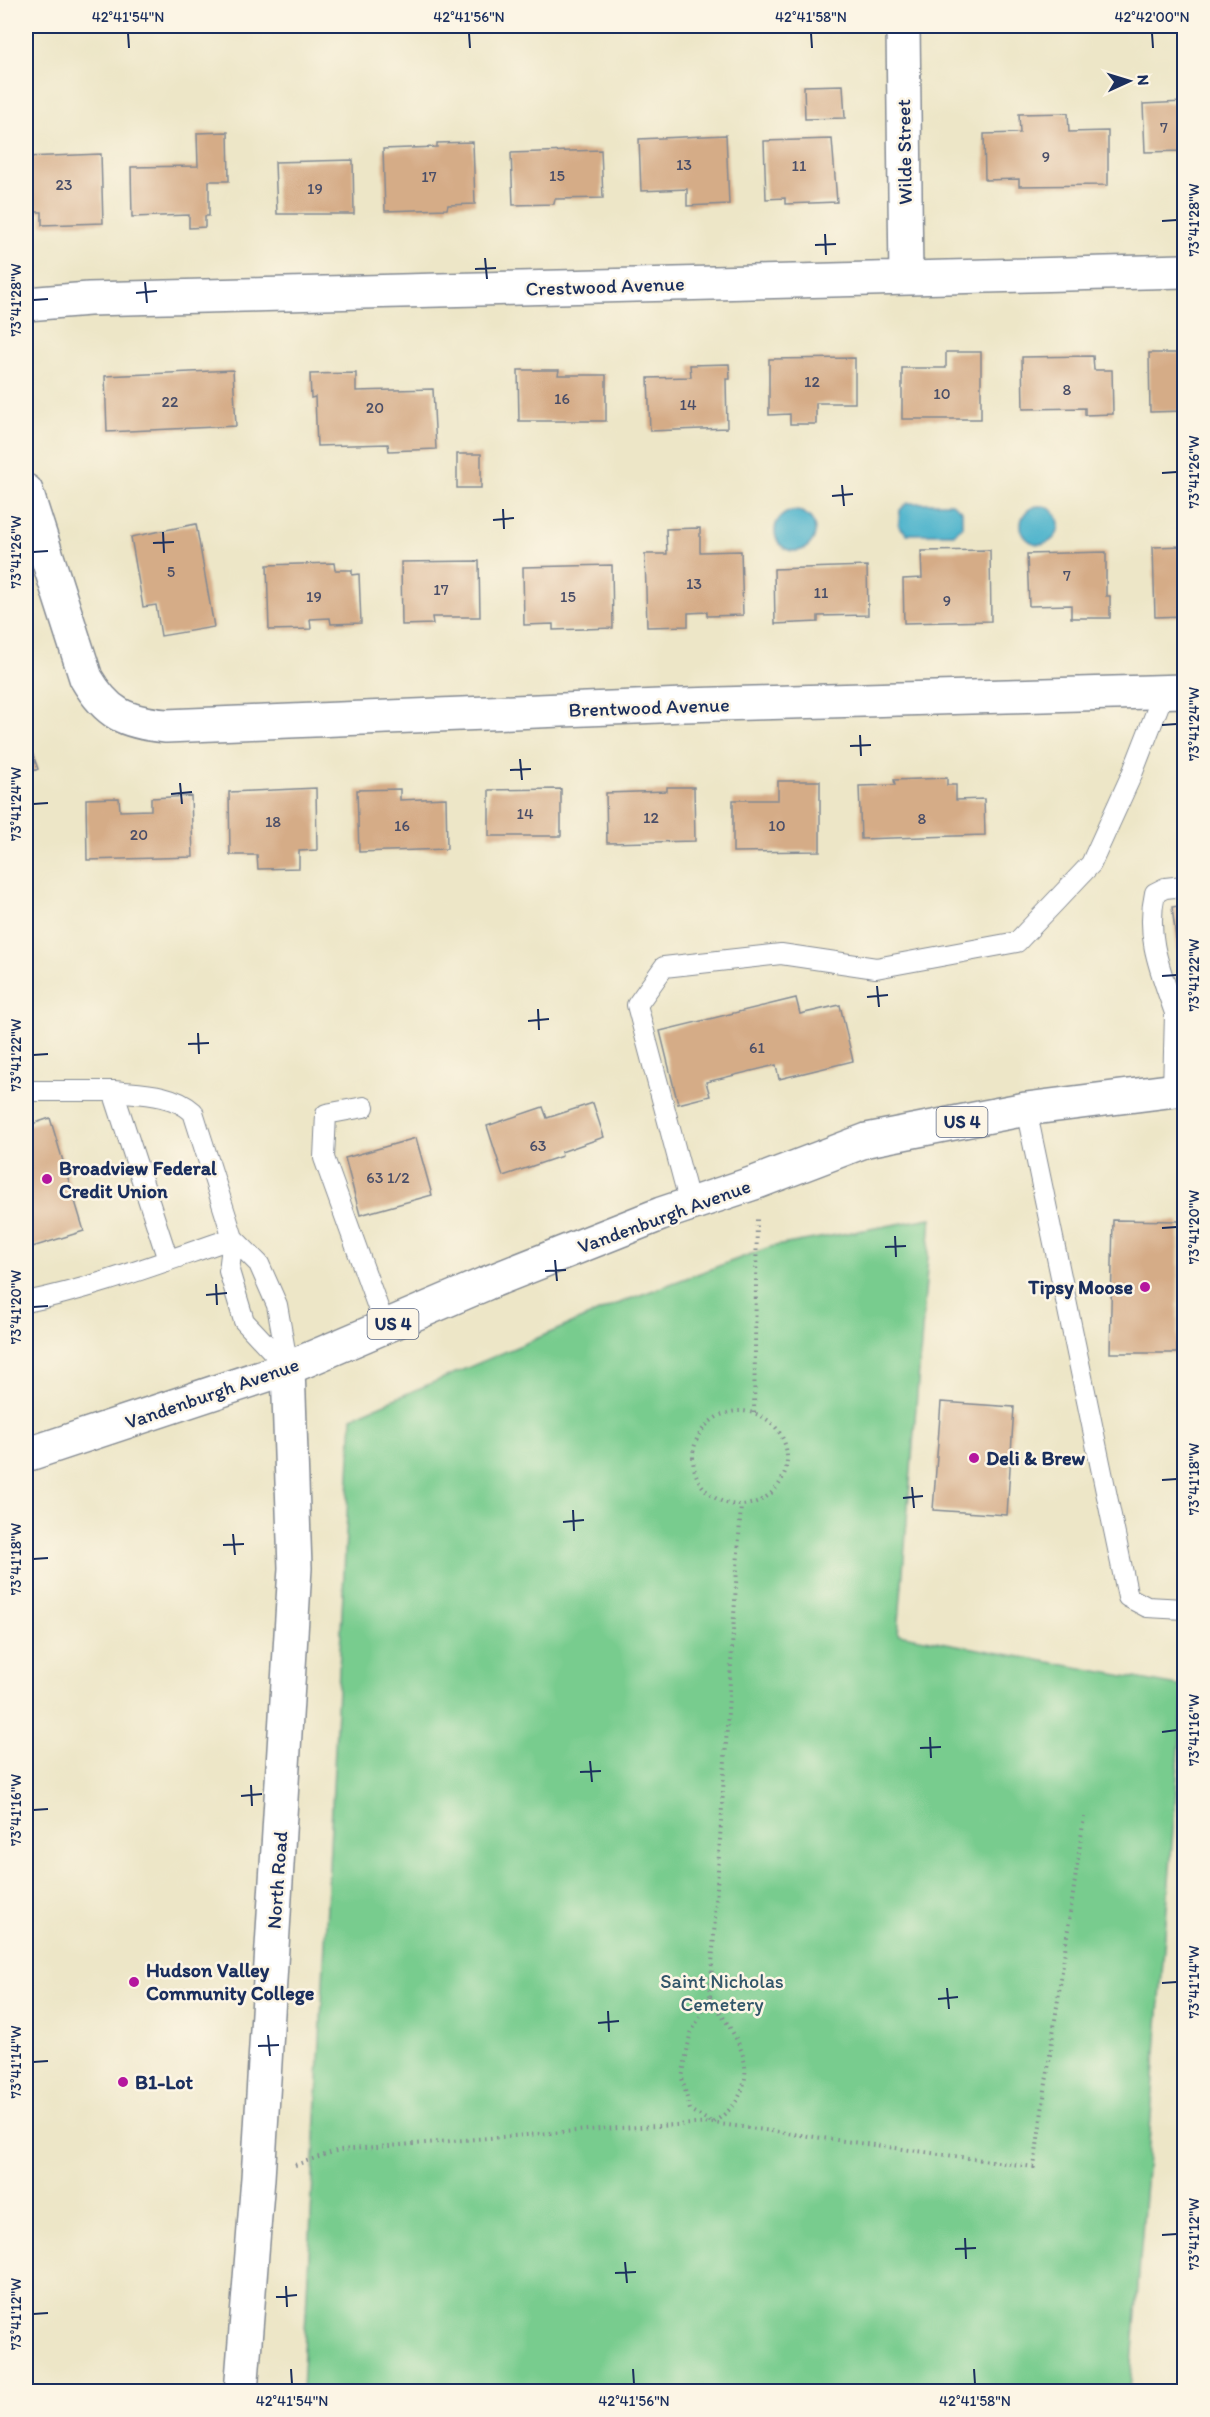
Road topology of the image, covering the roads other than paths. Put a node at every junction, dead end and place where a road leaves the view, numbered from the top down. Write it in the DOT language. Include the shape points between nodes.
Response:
graph roads {
  1 [pos="903,26"];
  2 [pos="1185,271"];
  3 [pos="906,278"];
  4 [pos="26,304"];
  5 [pos="26,491"];
  6 [pos="1174,692"];
  7 [pos="1185,886"];
  8 [pos="1180,1007"];
  9 [pos="1179,1089"];
  10 [pos="26,1091"];
  11 [pos="113,1091"];
  12 [pos="364,1107"];
  13 [pos="1026,1109"];
  14 [pos="690,1204"];
  15 [pos="233,1238"];
  16 [pos="168,1260"];
  17 [pos="26,1302"];
  18 [pos="385,1327"];
  19 [pos="288,1368"];
  20 [pos="26,1455"];
  21 [pos="1185,1610"];
  22 [pos="241,2391"];
  1 -- 3 [label="street, Wilde Street"];
  2 -- 3 [label="street, Crestwood Avenue"];
  3 -- 4 [label="street, Crestwood Avenue" via="89,299"];
  5 -- 6 [label="street, Brentwood Avenue" via="86,678 98,699 115,714 142,724"];
  6 -- 14 [label="lane" via="1091,864 1017,942 876,968 781,954 664,967 638,1005"];
  7 -- 8 [label="lane" via="1155,893 1150,920 1159,965"];
  8 -- 9 [label="lane"];
  9 -- 13 [label="street, Vandenburgh Avenue / US 4"];
  10 -- 11 [label="lane"];
  11 -- 15 [label="lane" via="166,1097 183,1102 193,1112"];
  11 -- 16 [label="lane"];
  12 -- 18 [label="lane" via="326,1114 324,1158"];
  13 -- 14 [label="street, Vandenburgh Avenue / US 4" via="867,1140"];
  13 -- 21 [label="lane" via="1128,1597 1147,1607"];
  14 -- 18 [label="street, Vandenburgh Avenue / US 4"];
  15 -- 16 [label="lane"];
  15 -- 19 [label="lane" via="259,1264 277,1305"];
  15 -- 19 [label="lane" via="229,1271 244,1321"];
  16 -- 17 [label="lane"];
  18 -- 19 [label="street, Vandenburgh Avenue / US 4"];
  19 -- 20 [label="street, Vandenburgh Avenue / US 4"];
  19 -- 22 [label="street, North Road" via="295,1568 258,2178"];
}
